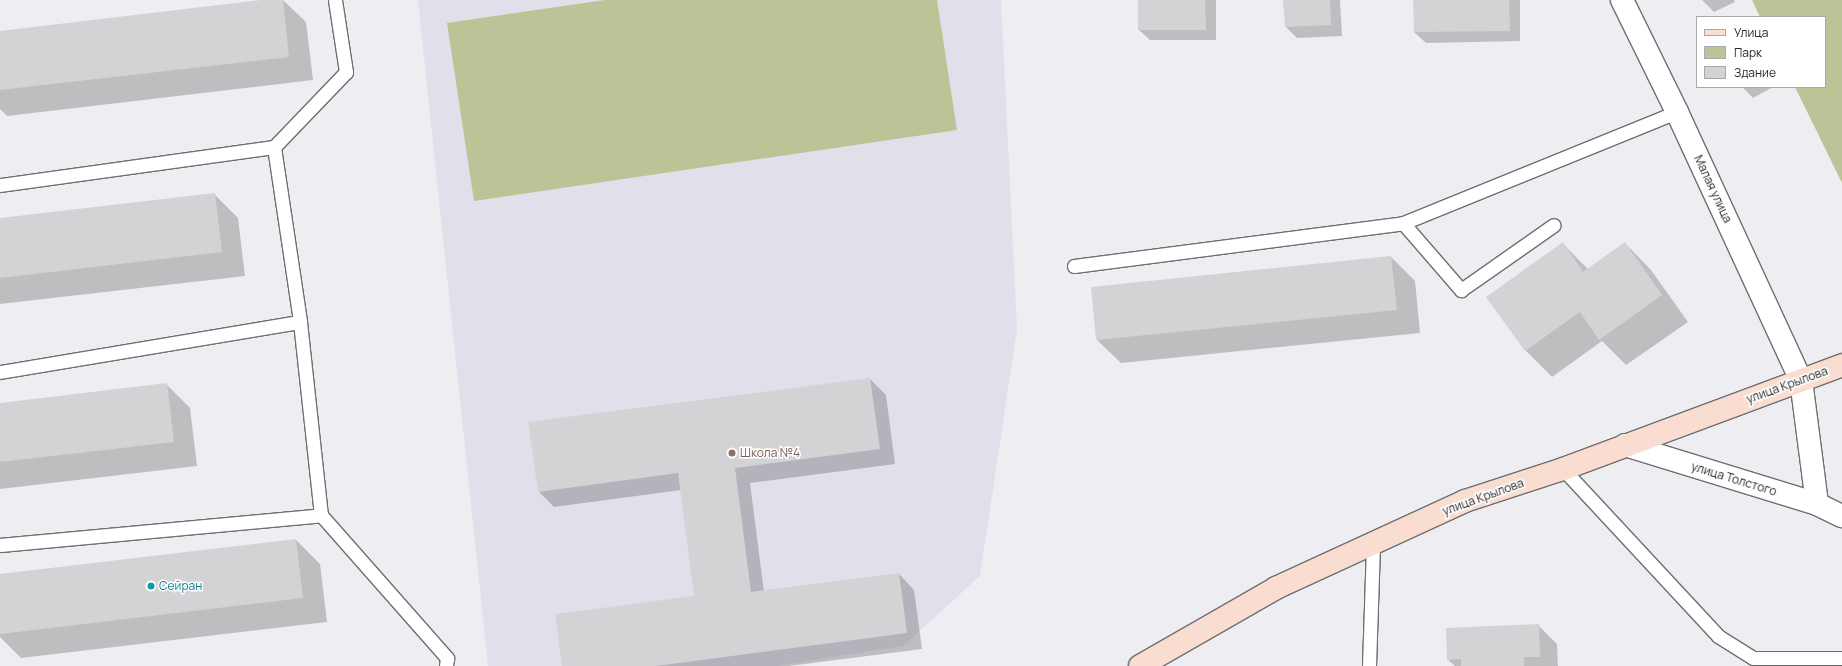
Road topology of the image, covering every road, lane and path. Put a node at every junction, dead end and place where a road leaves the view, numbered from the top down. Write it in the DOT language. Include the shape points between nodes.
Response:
graph roads {
  1 [pos="336,0"];
  2 [pos="1622,0"];
  3 [pos="1677,112"];
  4 [pos="274,147"];
  5 [pos="0,184"];
  6 [pos="1403,223"];
  7 [pos="1554,225"];
  8 [pos="1074,266"];
  9 [pos="300,322"];
  10 [pos="1842,365"];
  11 [pos="0,372"];
  12 [pos="1801,380"];
  13 [pos="1624,445"];
  14 [pos="1562,469"];
  15 [pos="1817,504"];
  16 [pos="321,515"];
  17 [pos="1842,516"];
  18 [pos="1373,543"];
  19 [pos="0,545"];
  20 [pos="1842,658"];
  21 [pos="446,666"];
  22 [pos="1140,666"];
  23 [pos="1369,666"];
  1 -- 4 [label="lane" via="346,72"];
  2 -- 3 [label="street, Малая улица"];
  3 -- 6 [label="lane"];
  3 -- 12 [label="street, Малая улица"];
  4 -- 5 [label="lane"];
  4 -- 9 [label="lane"];
  6 -- 7 [label="lane" via="1461,290"];
  6 -- 8 [label="lane"];
  9 -- 11 [label="lane"];
  9 -- 16 [label="lane"];
  10 -- 12 [label="main road, улица Крылова"];
  12 -- 13 [label="main road, улица Крылова"];
  12 -- 15 [label="street, Малая улица"];
  13 -- 14 [label="main road, улица Крылова"];
  13 -- 15 [label="street, улица Толстого"];
  14 -- 18 [label="main road, улица Крылова" via="1465,501"];
  14 -- 20 [label="lane" via="1718,636 1753,658"];
  15 -- 17 [label="street, улица Толстого"];
  16 -- 19 [label="lane"];
  16 -- 21 [label="lane" via="447,658"];
  18 -- 22 [label="main road, улица Крылова" via="1276,588"];
  18 -- 23 [label="lane"];
}
